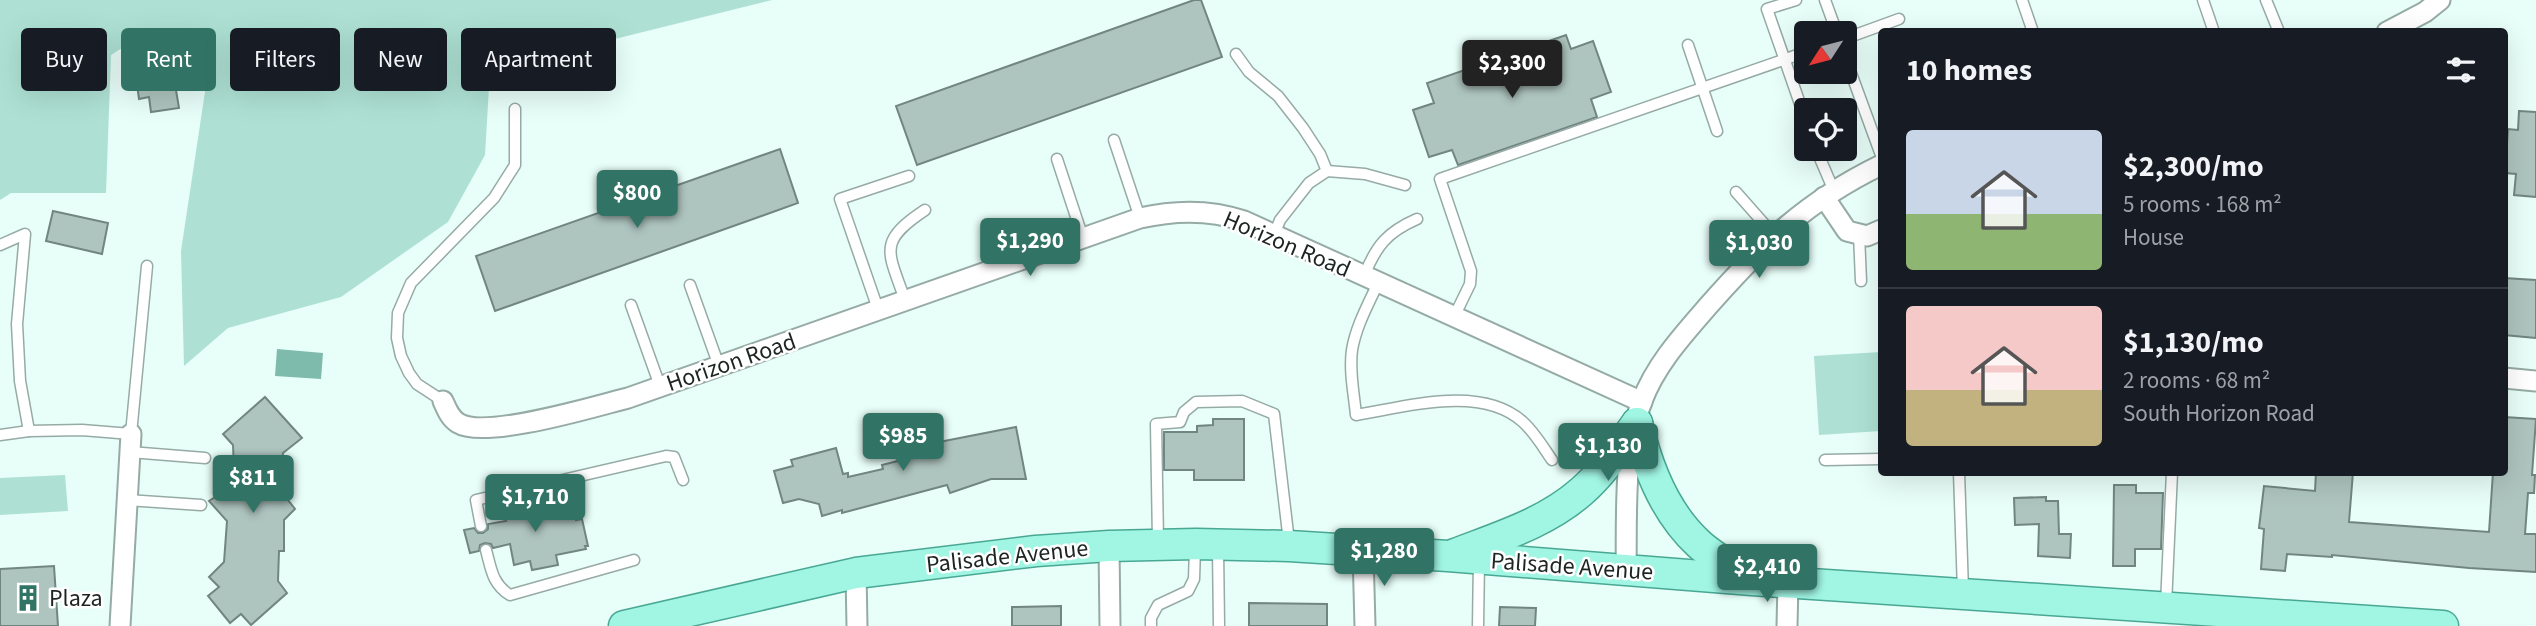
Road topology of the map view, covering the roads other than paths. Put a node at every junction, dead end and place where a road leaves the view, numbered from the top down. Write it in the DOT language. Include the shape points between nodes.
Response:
graph roads {
  1 [pos="1796,0"];
  2 [pos="1825,0"];
  3 [pos="2022,0"];
  4 [pos="2203,0"];
  5 [pos="2266,0"];
  6 [pos="2438,1"];
  7 [pos="1899,19"];
  8 [pos="1833,21"];
  9 [pos="2032,28"];
  10 [pos="2213,28"];
  11 [pos="2277,28"];
  12 [pos="2400,28"];
  13 [pos="1857,34"];
  14 [pos="1688,45"];
  15 [pos="1236,54"];
  16 [pos="1794,56"];
  17 [pos="1785,59"];
  18 [pos="1855,84"];
  19 [pos="1703,88"];
  20 [pos="1798,98"];
  21 [pos="515,109"];
  22 [pos="1717,131"];
  23 [pos="1114,139"];
  24 [pos="1878,147"];
  25 [pos="1057,159"];
  26 [pos="1819,161"];
  27 [pos="1878,167"];
  28 [pos="1327,171"];
  29 [pos="909,176"];
  30 [pos="1405,184"];
  31 [pos="1736,191"];
  32 [pos="1829,194"];
  33 [pos="925,210"];
  34 [pos="1139,218"];
  35 [pos="1417,219"];
  36 [pos="1878,231"];
  37 [pos="1274,234"];
  38 [pos="1859,234"];
  39 [pos="1774,235"];
  40 [pos="1083,239"];
  41 [pos="0,245"];
  42 [pos="147,266"];
  43 [pos="1371,280"];
  44 [pos="1861,281"];
  45 [pos="690,285"];
  46 [pos="905,300"];
  47 [pos="631,305"];
  48 [pos="878,309"];
  49 [pos="1454,317"];
  50 [pos="719,366"];
  51 [pos="2508,378"];
  52 [pos="2536,380"];
  53 [pos="660,386"];
  54 [pos="443,401"];
  55 [pos="1640,412"];
  56 [pos="29,431"];
  57 [pos="0,435"];
  58 [pos="131,443"];
  59 [pos="205,458"];
  60 [pos="1878,459"];
  61 [pos="1552,460"];
  62 [pos="1825,460"];
  63 [pos="1959,476"];
  64 [pos="2172,476"];
  65 [pos="683,480"];
  66 [pos="127,500"];
  67 [pos="201,505"];
  68 [pos="481,526"];
  69 [pos="1158,544"];
  70 [pos="1207,545"];
  71 [pos="1109,546"];
  72 [pos="1289,546"];
  73 [pos="486,550"];
  74 [pos="1363,552"];
  75 [pos="1448,556"];
  76 [pos="1479,559"];
  77 [pos="634,560"];
  78 [pos="1626,570"];
  79 [pos="856,573"];
  80 [pos="1752,580"];
  81 [pos="1788,582"];
  82 [pos="1963,594"];
  83 [pos="2166,617"];
  84 [pos="2426,625"];
  85 [pos="120,626"];
  86 [pos="624,626"];
  87 [pos="858,626"];
  88 [pos="1110,626"];
  89 [pos="1151,626"];
  90 [pos="1219,626"];
  91 [pos="1365,626"];
  92 [pos="1478,626"];
  93 [pos="1787,626"];
  1 -- 17 [label="lane" via="1767,9"];
  2 -- 8 [label="lane"];
  3 -- 9 [label="lane"];
  4 -- 10 [label="lane"];
  5 -- 11 [label="lane"];
  6 -- 12 [label="street"];
  7 -- 13 [label="lane"];
  14 -- 19 [label="lane"];
  15 -- 28 [label="lane" via="1303,128"];
  16 -- 17 [label="lane"];
  17 -- 19 [label="lane"];
  17 -- 20 [label="lane"];
  18 -- 24 [label="lane"];
  19 -- 22 [label="lane"];
  19 -- 49 [label="lane" via="1440,179 1471,271 1470,284"];
  21 -- 54 [label="lane" via="515,165 494,198 411,283 398,313 397,338 409,373"];
  23 -- 34 [label="lane"];
  25 -- 40 [label="lane"];
  26 -- 32 [label="lane"];
  27 -- 32 [label="street"];
  28 -- 30 [label="lane"];
  28 -- 37 [label="lane" via="1309,183"];
  29 -- 48 [label="lane" via="840,200"];
  31 -- 39 [label="lane"];
  32 -- 38 [label="street" via="1847,231"];
  32 -- 39 [label="street"];
  33 -- 46 [label="lane" via="904,224 890,248"];
  34 -- 37 [label="street, Horizon Road" via="1206,212"];
  34 -- 40 [label="street, Horizon Road"];
  35 -- 43 [label="lane" via="1402,225 1379,245"];
  36 -- 38 [label="street"];
  37 -- 43 [label="street, Horizon Road"];
  38 -- 44 [label="lane"];
  39 -- 55 [label="street" via="1659,366"];
  40 -- 46 [label="street, Horizon Road"];
  41 -- 56 [label="lane" via="25,234 17,324"];
  42 -- 58 [label="lane"];
  43 -- 49 [label="street, Horizon Road"];
  43 -- 61 [label="lane" via="1352,351 1356,415 1468,400 1493,405 1521,420"];
  45 -- 50 [label="lane"];
  46 -- 48 [label="street, Horizon Road"];
  47 -- 53 [label="lane"];
  48 -- 50 [label="street, Horizon Road"];
  49 -- 55 [label="street, Horizon Road"];
  50 -- 53 [label="street, Horizon Road"];
  51 -- 52 [label="street"];
  53 -- 54 [label="street, Horizon Road" via="528,423 469,428 449,414"];
  55 -- 75 [label="main road" via="1583,491 1532,525"];
  55 -- 78 [label="street" via="1629,469"];
  55 -- 80 [label="main road" via="1643,451 1678,522 1699,545"];
  56 -- 57 [label="lane"];
  56 -- 58 [label="lane" via="82,430"];
  58 -- 59 [label="lane"];
  58 -- 66 [label="street"];
  60 -- 62 [label="lane"];
  63 -- 82 [label="lane"];
  64 -- 83 [label="lane"];
  65 -- 68 [label="lane" via="674,457 666,456 476,500"];
  66 -- 67 [label="lane"];
  66 -- 85 [label="street"];
  69 -- 70 [label="main road, Palisade Avenue"];
  69 -- 71 [label="main road, Palisade Avenue"];
  69 -- 72 [label="lane" via="1156,424 1180,422 1196,402 1242,401 1274,414"];
  70 -- 72 [label="main road, Palisade Avenue"];
  70 -- 89 [label="lane" via="1188,591 1158,605"];
  70 -- 90 [label="lane"];
  71 -- 79 [label="main road, Palisade Avenue" via="977,556"];
  71 -- 88 [label="street"];
  72 -- 74 [label="main road, Palisade Avenue"];
  73 -- 77 [label="lane" via="495,582 510,595"];
  74 -- 75 [label="main road, Palisade Avenue"];
  74 -- 91 [label="street"];
  75 -- 76 [label="main road, Palisade Avenue"];
  76 -- 78 [label="main road, Palisade Avenue"];
  76 -- 92 [label="lane"];
  78 -- 80 [label="main road, Palisade Avenue"];
  79 -- 86 [label="main road, Palisade Avenue"];
  79 -- 87 [label="street"];
  80 -- 81 [label="main road, Palisade Avenue"];
  81 -- 82 [label="main road, Palisade Avenue"];
  81 -- 93 [label="street"];
  82 -- 83 [label="main road, Palisade Avenue"];
  83 -- 84 [label="main road, Palisade Avenue"];
}
